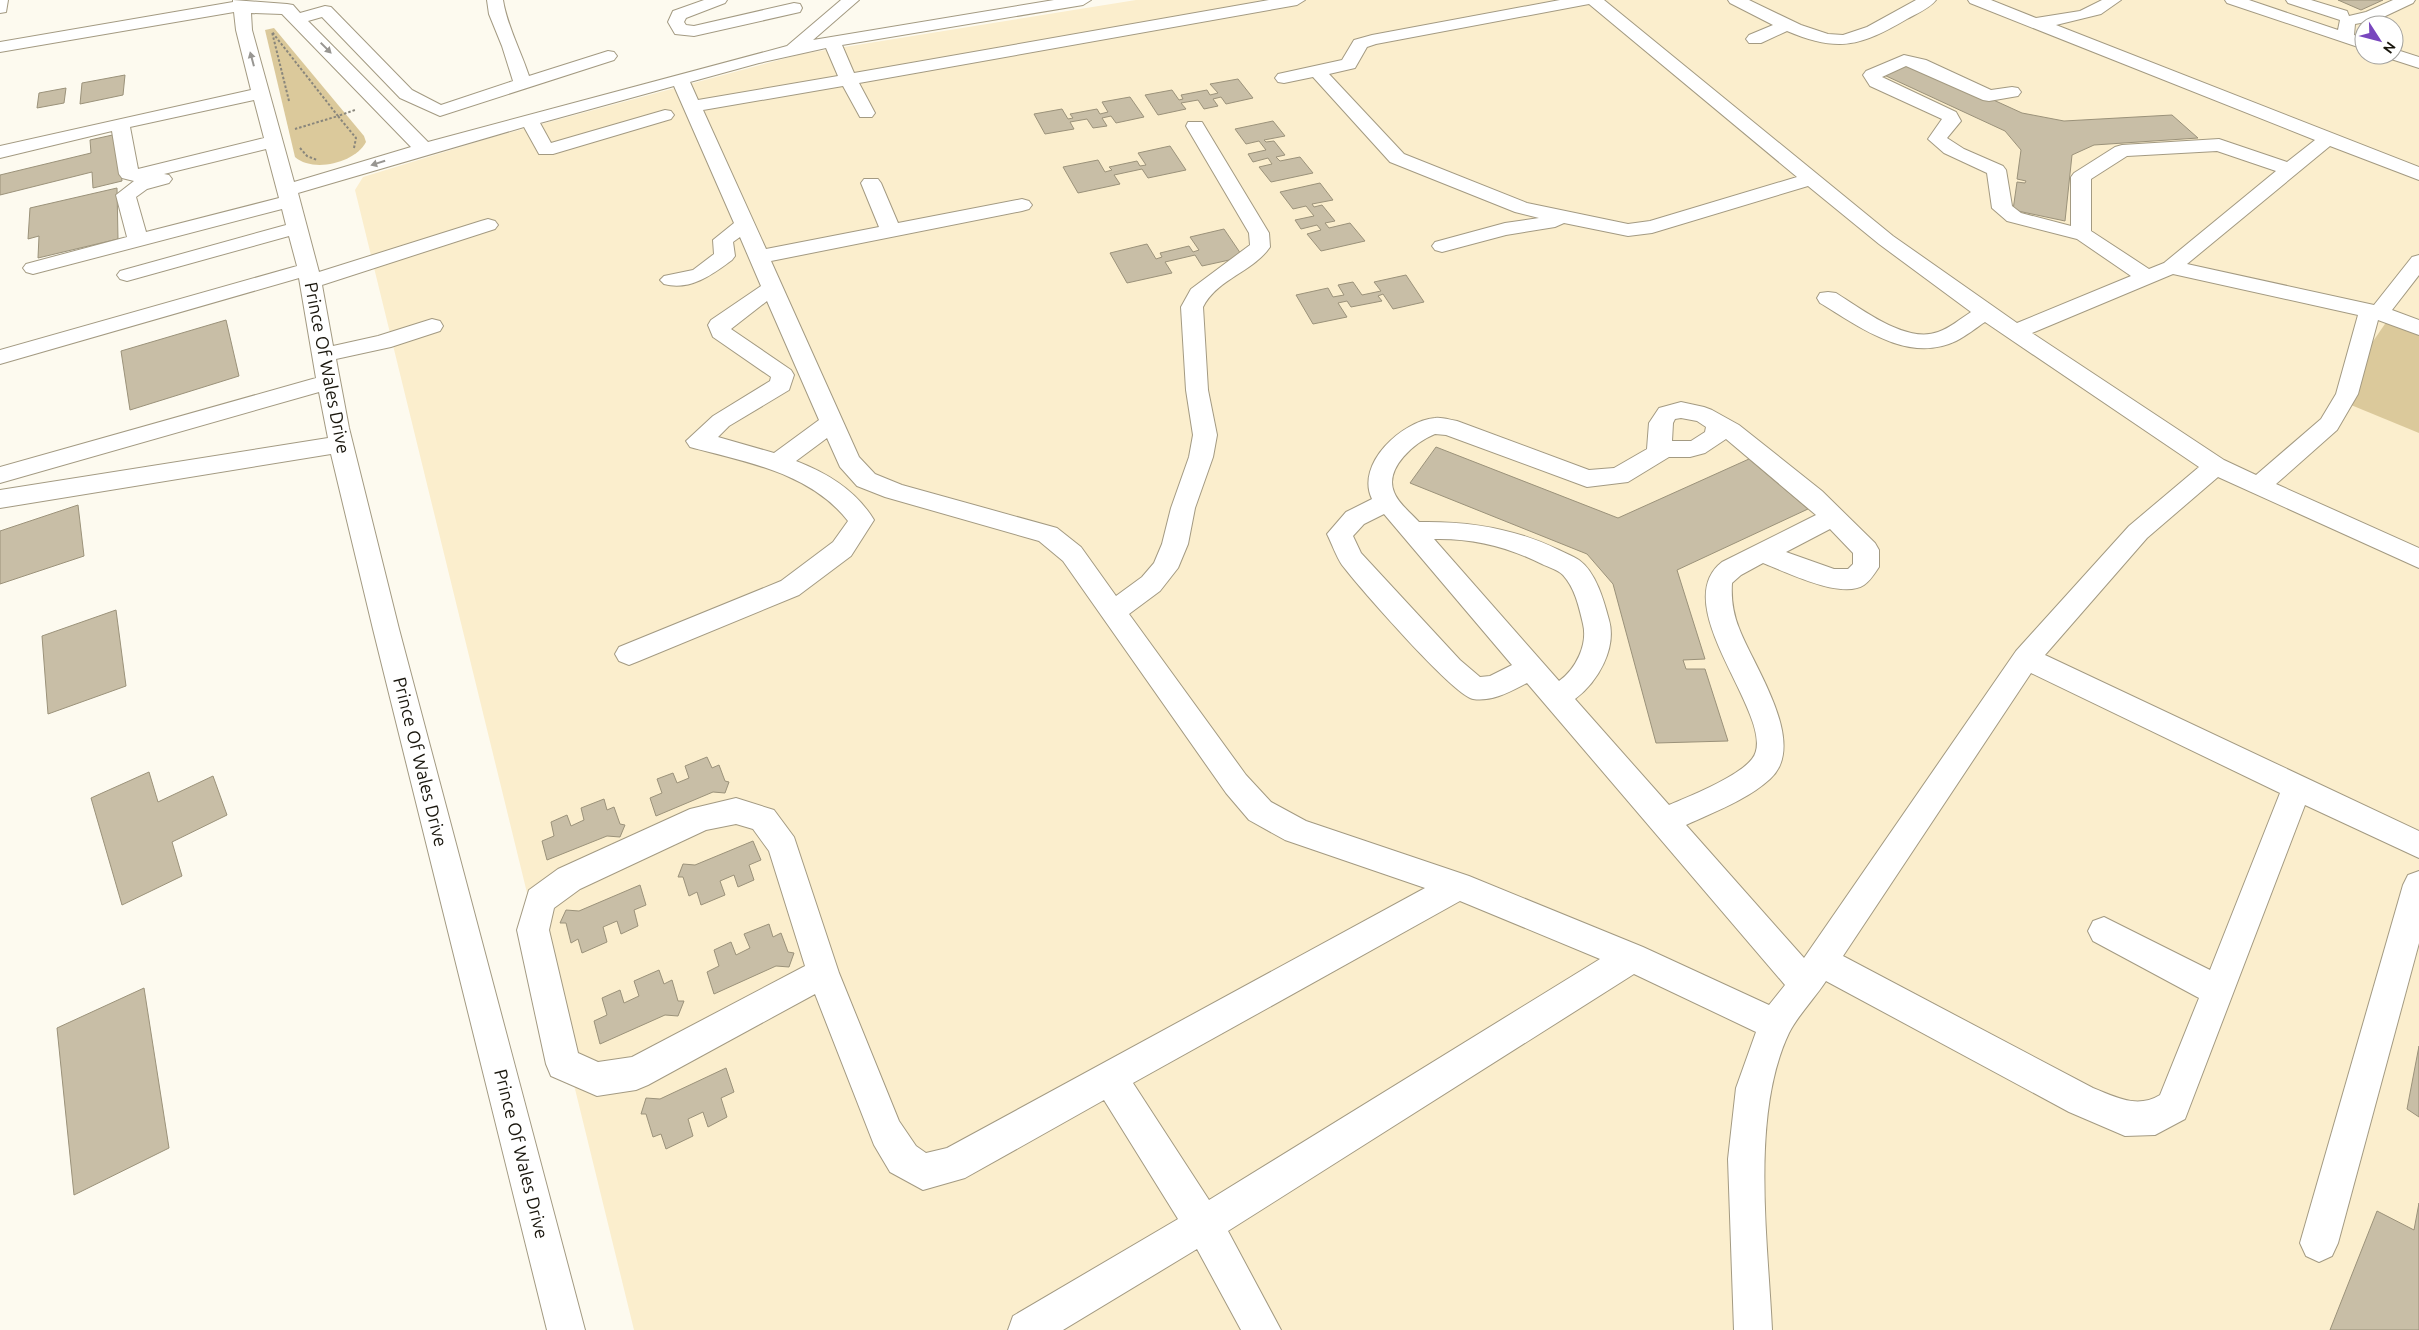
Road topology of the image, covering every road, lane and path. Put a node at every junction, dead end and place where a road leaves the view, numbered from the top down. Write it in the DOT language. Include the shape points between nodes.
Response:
graph roads {
  1 [pos="0,0"];
  2 [pos="495,0"];
  3 [pos="852,0"];
  4 [pos="1083,0"];
  5 [pos="1295,0"];
  6 [pos="1587,0"];
  7 [pos="1594,0"];
  8 [pos="1736,0"];
  9 [pos="1928,0"];
  10 [pos="2113,0"];
  11 [pos="2233,0"];
  12 [pos="2294,0"];
  13 [pos="2326,0"];
  14 [pos="2407,0"];
  15 [pos="1979,1"];
  16 [pos="715,2"];
  17 [pos="1263,3"];
  18 [pos="1562,3"];
  19 [pos="232,4"];
  20 [pos="791,4"];
  21 [pos="319,6"];
  22 [pos="0,8"];
  23 [pos="288,9"];
  24 [pos="832,16"];
  25 [pos="751,19"];
  26 [pos="960,20"];
  27 [pos="2031,23"];
  28 [pos="1789,24"];
  29 [pos="2344,25"];
  30 [pos="2354,34"];
  31 [pos="1755,39"];
  32 [pos="832,42"];
  33 [pos="0,47"];
  34 [pos="790,50"];
  35 [pos="874,55"];
  36 [pos="608,56"];
  37 [pos="975,56"];
  38 [pos="2404,58"];
  39 [pos="2419,63"];
  40 [pos="574,67"];
  41 [pos="1317,71"];
  42 [pos="1284,78"];
  43 [pos="587,79"];
  44 [pos="680,79"];
  45 [pos="848,79"];
  46 [pos="522,84"];
  47 [pos="2012,92"];
  48 [pos="262,93"];
  49 [pos="289,102"];
  50 [pos="379,102"];
  51 [pos="692,107"];
  52 [pos="866,113"];
  53 [pos="665,115"];
  54 [pos="338,116"];
  55 [pos="529,120"];
  56 [pos="120,124"];
  57 [pos="1195,126"];
  58 [pos="297,137"];
  59 [pos="2328,138"];
  60 [pos="276,145"];
  61 [pos="299,146"];
  62 [pos="424,149"];
  63 [pos="352,151"];
  64 [pos="0,152"];
  65 [pos="321,161"];
  66 [pos="2290,169"];
  67 [pos="2419,174"];
  68 [pos="1810,179"];
  69 [pos="871,183"];
  70 [pos="1022,205"];
  71 [pos="292,206"];
  72 [pos="1574,219"];
  73 [pos="744,225"];
  74 [pos="488,226"];
  75 [pos="892,231"];
  76 [pos="2084,235"];
  77 [pos="138,241"];
  78 [pos="1442,246"];
  79 [pos="759,257"];
  80 [pos="2419,261"];
  81 [pos="2171,267"];
  82 [pos="33,268"];
  83 [pos="127,275"];
  84 [pos="309,276"];
  85 [pos="2146,277"];
  86 [pos="671,280"];
  87 [pos="772,288"];
  88 [pos="1828,298"];
  89 [pos="1985,312"];
  90 [pos="2375,312"];
  91 [pos="432,326"];
  92 [pos="2419,328"];
  93 [pos="2016,332"];
  94 [pos="0,357"];
  95 [pos="326,369"];
  96 [pos="831,422"];
  97 [pos="1718,423"];
  98 [pos="341,444"];
  99 [pos="1659,448"];
  100 [pos="777,463"];
  101 [pos="2215,466"];
  102 [pos="0,475"];
  103 [pos="2258,486"];
  104 [pos="0,499"];
  105 [pos="1387,502"];
  106 [pos="1834,516"];
  107 [pos="1413,531"];
  108 [pos="1762,553"];
  109 [pos="2419,559"];
  110 [pos="1113,612"];
  111 [pos="629,654"];
  112 [pos="2026,658"];
  113 [pos="1531,668"];
  114 [pos="1557,698"];
  115 [pos="2296,787"];
  116 [pos="1664,821"];
  117 [pos="2419,845"];
  118 [pos="1458,886"];
  119 [pos="2419,886"];
  120 [pos="2104,931"];
  121 [pos="1632,957"];
  122 [pos="1813,972"];
  123 [pos="823,973"];
  124 [pos="2217,991"];
  125 [pos="1775,1024"];
  126 [pos="1110,1078"];
  127 [pos="1203,1225"];
  128 [pos="2319,1243"];
  129 [pos="566,1330"];
  130 [pos="1028,1330"];
  131 [pos="1262,1330"];
  132 [pos="1753,1330"];
  1 -- 22 [label="street"];
  2 -- 46 [label="street"];
  3 -- 24 [label="street"];
  4 -- 26 [label="street"];
  5 -- 17 [label="street"];
  6 -- 18 [label="street"];
  7 -- 68 [label="street"];
  8 -- 28 [label="street"];
  9 -- 28 [label="street" via="1858,38 1826,39"];
  10 -- 27 [label="street" via="2094,12"];
  11 -- 29 [label="street"];
  12 -- 29 [label="street"];
  13 -- 29 [label="street"];
  14 -- 29 [label="street"];
  15 -- 27 [label="street"];
  16 -- 25 [label="street"];
  16 -- 25 [label="street" via="679,15 676,22 681,30 694,31"];
  17 -- 37 [label="street"];
  18 -- 41 [label="street" via="1372,40 1360,44 1349,64"];
  19 -- 23 [label="street"];
  19 -- 33 [label="street"];
  48 -- 19 [label="street, Prince Of Wales Drive, one-way" via="244,30"];
  20 -- 24 [label="street"];
  20 -- 25 [label="street"];
  21 -- 23 [label="street"];
  21 -- 46 [label="street" via="406,94 440,111"];
  23 -- 50 [label="street, one-way"];
  24 -- 34 [label="street"];
  26 -- 35 [label="street"];
  26 -- 37 [label="street"];
  27 -- 59 [label="street"];
  28 -- 31 [label="street"];
  29 -- 30 [label="street"];
  32 -- 34 [label="street"];
  32 -- 35 [label="street"];
  32 -- 45 [label="street"];
  34 -- 44 [label="street"];
  35 -- 37 [label="street"];
  35 -- 45 [label="street"];
  36 -- 40 [label="street"];
  38 -- 39 [label="street"];
  40 -- 43 [label="street"];
  40 -- 46 [label="street"];
  41 -- 42 [label="street"];
  41 -- 72 [label="street" via="1397,158 1522,208"];
  44 -- 51 [label="street"];
  44 -- 55 [label="street"];
  45 -- 51 [label="street"];
  45 -- 52 [label="street"];
  47 -- 76 [label="street" via="1990,96 1904,60 1872,75 1876,82 1950,116 1952,121 1937,139 1956,153 1996,170 2002,208 2014,217"];
  48 -- 56 [label="street"];
  48 -- 60 [label="street, Prince Of Wales Drive"];
  49 -- 54 [label="path" via="272,32"];
  50 -- 54 [label="path"];
  50 -- 62 [label="street"];
  51 -- 73 [label="street"];
  53 -- 55 [label="street" via="546,150"];
  54 -- 58 [label="path" via="295,129"];
  54 -- 63 [label="path" via="356,138"];
  55 -- 62 [label="street"];
  56 -- 60 [label="street" via="129,174 135,175"];
  56 -- 64 [label="street"];
  57 -- 110 [label="street" via="1259,233 1260,247 1212,282 1199,294 1192,307 1196,390 1205,435 1201,457 1165,568 1151,584"];
  59 -- 66 [label="street"];
  59 -- 67 [label="street"];
  60 -- 71 [label="street, Prince Of Wales Drive"];
  60 -- 77 [label="street" via="140,185 126,195"];
  61 -- 65 [label="path" via="307,156"];
  62 -- 71 [label="street, one-way"];
  66 -- 76 [label="street" via="2219,145 2122,151 2082,177 2081,234"];
  66 -- 81 [label="street"];
  68 -- 72 [label="street" via="1652,227 1628,230"];
  68 -- 89 [label="street" via="1886,240"];
  69 -- 75 [label="street"];
  70 -- 75 [label="street"];
  71 -- 77 [label="street"];
  71 -- 83 [label="street"];
  71 -- 84 [label="street, Prince Of Wales Drive"];
  72 -- 78 [label="street" via="1505,229"];
  73 -- 79 [label="street"];
  73 -- 86 [label="street" via="723,240 725,256 699,275"];
  74 -- 84 [label="street"];
  75 -- 79 [label="street"];
  76 -- 85 [label="street"];
  77 -- 82 [label="street"];
  79 -- 87 [label="street"];
  80 -- 90 [label="street"];
  81 -- 85 [label="street"];
  81 -- 90 [label="street"];
  84 -- 94 [label="street"];
  84 -- 95 [label="street, Prince Of Wales Drive"];
  85 -- 93 [label="street"];
  87 -- 96 [label="street"];
  87 -- 100 [label="street" via="719,325 721,332 782,375 781,385 721,422 698,441 726,446"];
  88 -- 89 [label="street" via="1889,332 1927,342 1945,338"];
  89 -- 93 [label="street"];
  90 -- 92 [label="street"];
  90 -- 103 [label="street" via="2347,394 2329,424"];
  91 -- 95 [label="street" via="383,342"];
  93 -- 101 [label="street"];
  95 -- 98 [label="street, Prince Of Wales Drive"];
  95 -- 102 [label="street"];
  96 -- 100 [label="street"];
  96 -- 110 [label="street" via="848,462 866,480 894,491 1048,534 1072,554"];
  97 -- 99 [label="street" via="1717,435 1706,445 1695,449"];
  97 -- 99 [label="street" via="1704,415 1681,410 1667,413 1661,423"];
  97 -- 106 [label="street" via="1731,430"];
  98 -- 104 [label="street"];
  98 -- 129 [label="street, Prince Of Wales Drive"];
  99 -- 105 [label="street" via="1659,453 1618,476 1587,479 1448,427 1432,426 1415,434 1382,471 1379,486"];
  100 -- 111 [label="street" via="841,497 861,520 842,550 790,588"];
  101 -- 103 [label="street"];
  101 -- 112 [label="street" via="2138,532"];
  103 -- 109 [label="street"];
  105 -- 107 [label="street"];
  105 -- 113 [label="street" via="1355,518 1340,534 1351,558 1438,655 1474,688 1494,686"];
  106 -- 108 [label="street"];
  106 -- 108 [label="street" via="1866,550 1866,566 1854,580 1834,579"];
  107 -- 113 [label="street"];
  107 -- 114 [label="street" via="1452,530 1496,536 1529,546 1571,567 1588,592 1599,633 1592,660 1574,686"];
  108 -- 116 [label="street" via="1729,570 1720,582 1719,606 1770,738 1772,747 1766,764 1739,784"];
  110 -- 118 [label="street" via="1236,784 1260,811 1296,831"];
  112 -- 115 [label="street"];
  112 -- 122 [label="street"];
  113 -- 114 [label="street"];
  114 -- 116 [label="street"];
  115 -- 117 [label="street"];
  115 -- 124 [label="street"];
  116 -- 122 [label="street"];
  118 -- 121 [label="street"];
  118 -- 126 [label="street"];
  119 -- 128 [label="street"];
  120 -- 124 [label="street"];
  121 -- 125 [label="street"];
  121 -- 127 [label="street"];
  122 -- 124 [label="street" via="2125,1119 2155,1118 2172,1107"];
  122 -- 125 [label="street"];
  123 -- 123 [label="street" via="783,846 763,819 736,811 700,818 569,879 540,900 533,930 563,1064 597,1079 636,1073"];
  123 -- 126 [label="street" via="886,1133 903,1159 923,1172 952,1164"];
  125 -- 132 [label="street" via="1753,1088 1746,1160"];
  126 -- 127 [label="street"];
  127 -- 130 [label="street"];
  127 -- 131 [label="street"];
}
